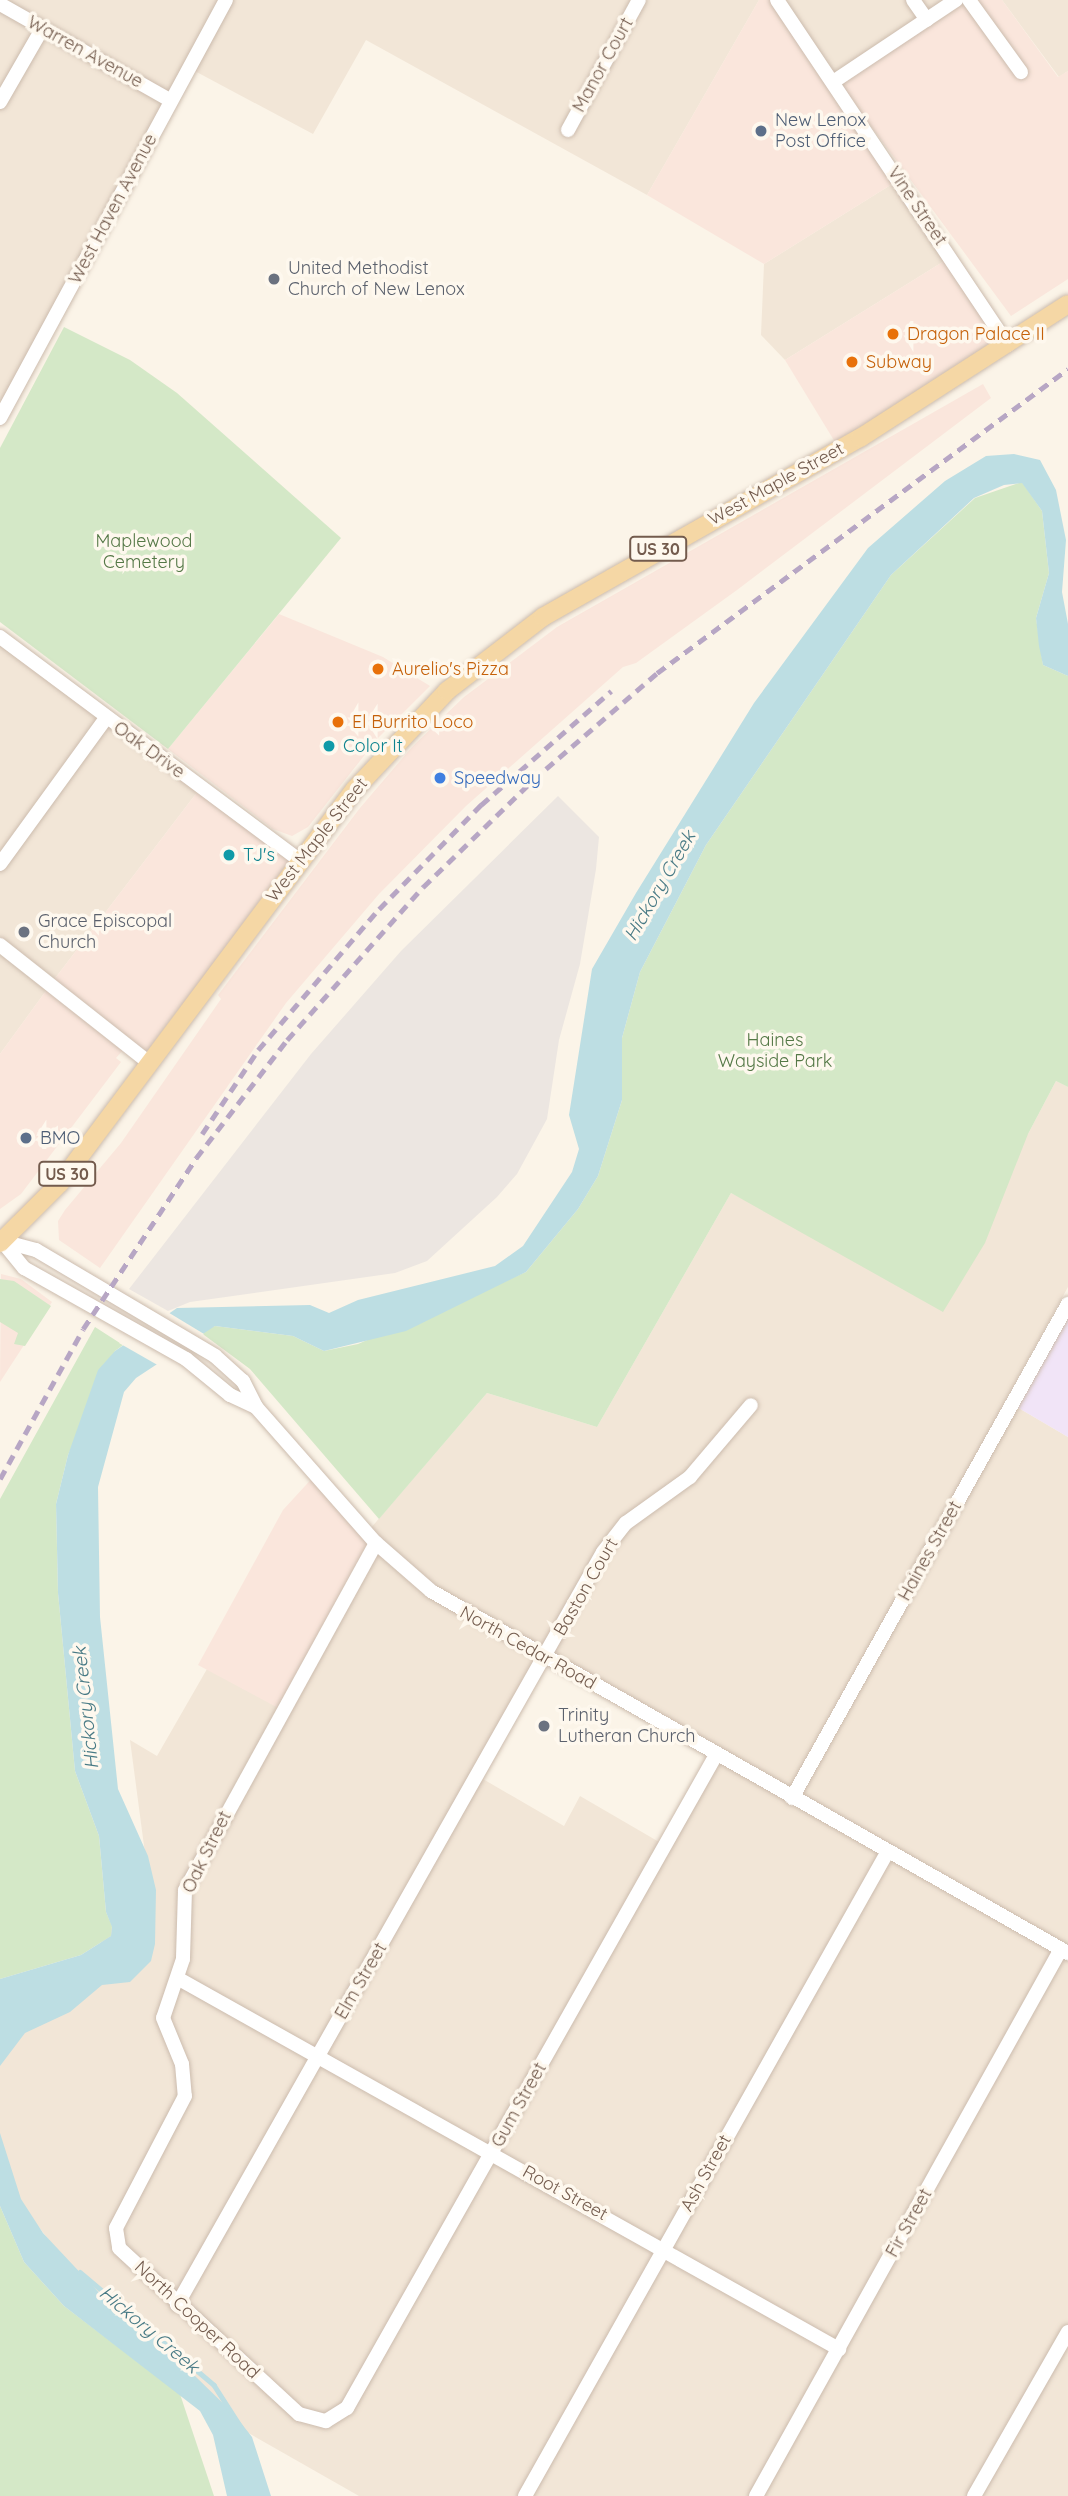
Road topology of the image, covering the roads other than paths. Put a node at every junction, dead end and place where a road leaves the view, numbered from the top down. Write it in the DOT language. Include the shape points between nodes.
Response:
graph roads {
  1 [pos="226,0"];
  2 [pos="639,0"];
  3 [pos="777,0"];
  4 [pos="913,0"];
  5 [pos="956,0"];
  6 [pos="969,0"];
  7 [pos="0,4"];
  8 [pos="927,20"];
  9 [pos="42,29"];
  10 [pos="1021,72"];
  11 [pos="833,82"];
  12 [pos="170,100"];
  13 [pos="0,102"];
  14 [pos="568,130"];
  15 [pos="1068,304"];
  16 [pos="1009,345"];
  17 [pos="0,418"];
  18 [pos="0,637"];
  19 [pos="106,718"];
  20 [pos="300,861"];
  21 [pos="0,864"];
  22 [pos="0,945"];
  23 [pos="148,1062"];
  24 [pos="1,1241"];
  25 [pos="1068,1304"];
  26 [pos="751,1405"];
  27 [pos="256,1406"];
  28 [pos="376,1543"];
  29 [pos="546,1657"];
  30 [pos="716,1755"];
  31 [pos="792,1798"];
  32 [pos="888,1851"];
  33 [pos="1064,1951"];
  34 [pos="179,1979"];
  35 [pos="318,2057"];
  36 [pos="492,2152"];
  37 [pos="121,2217"];
  38 [pos="664,2248"];
  39 [pos="177,2305"];
  40 [pos="1068,2332"];
  41 [pos="839,2348"];
  42 [pos="299,2414"];
  43 [pos="525,2496"];
  44 [pos="756,2496"];
  45 [pos="974,2496"];
  1 -- 12 [label="street, West Haven Avenue"];
  2 -- 14 [label="street, Manor Court"];
  3 -- 11 [label="street, Vine Street"];
  4 -- 8 [label="street"];
  5 -- 8 [label="street"];
  6 -- 10 [label="street"];
  7 -- 9 [label="street, Warren Avenue"];
  8 -- 11 [label="street"];
  9 -- 12 [label="street, Warren Avenue"];
  9 -- 13 [label="street"];
  11 -- 16 [label="street, Vine Street"];
  12 -- 17 [label="street, West Haven Avenue"];
  15 -- 16 [label="main road, West Maple Street / US 30"];
  16 -- 20 [label="main road, West Maple Street / US 30" via="860,438 664,545 501,646 404,733"];
  18 -- 19 [label="street, Oak Drive"];
  19 -- 20 [label="street, Oak Drive"];
  19 -- 21 [label="street"];
  20 -- 23 [label="main road, West Maple Street / US 30"];
  22 -- 23 [label="street"];
  23 -- 24 [label="main road, West Maple Street / US 30" via="60,1183"];
  24 -- 27 [label="street, North Cedar Road" via="24,1268 202,1371 230,1395"];
  24 -- 27 [label="street, North Cedar Road" via="36,1250 215,1356 243,1381"];
  25 -- 31 [label="street, Haines Street"];
  26 -- 29 [label="street, Baston Court" via="690,1477 626,1522 603,1552"];
  27 -- 28 [label="street, North Cedar Road"];
  28 -- 29 [label="street, North Cedar Road" via="430,1591"];
  28 -- 34 [label="street, Oak Street" via="185,1890"];
  29 -- 30 [label="street, North Cedar Road"];
  29 -- 35 [label="street, Elm Street"];
  30 -- 31 [label="street, North Cedar Road"];
  30 -- 36 [label="street, Gum Street"];
  31 -- 32 [label="street, North Cedar Road"];
  32 -- 33 [label="street, North Cedar Road"];
  32 -- 38 [label="street, Ash Street"];
  33 -- 41 [label="street, Fir Street"];
  34 -- 35 [label="street, Root Street"];
  34 -- 37 [label="street, Oak Street" via="163,2018 182,2064 185,2096"];
  35 -- 36 [label="street, Root Street"];
  35 -- 39 [label="street, Elm Street"];
  36 -- 38 [label="street, Root Street"];
  36 -- 42 [label="street, Gum Street" via="347,2408 326,2421"];
  37 -- 39 [label="street, North Cooper Road" via="116,2228 119,2248"];
  38 -- 41 [label="street, Root Street"];
  38 -- 43 [label="street, Ash Street"];
  39 -- 42 [label="street, North Cooper Road"];
  40 -- 45 [label="street"];
  41 -- 44 [label="street, Fir Street"];
}
